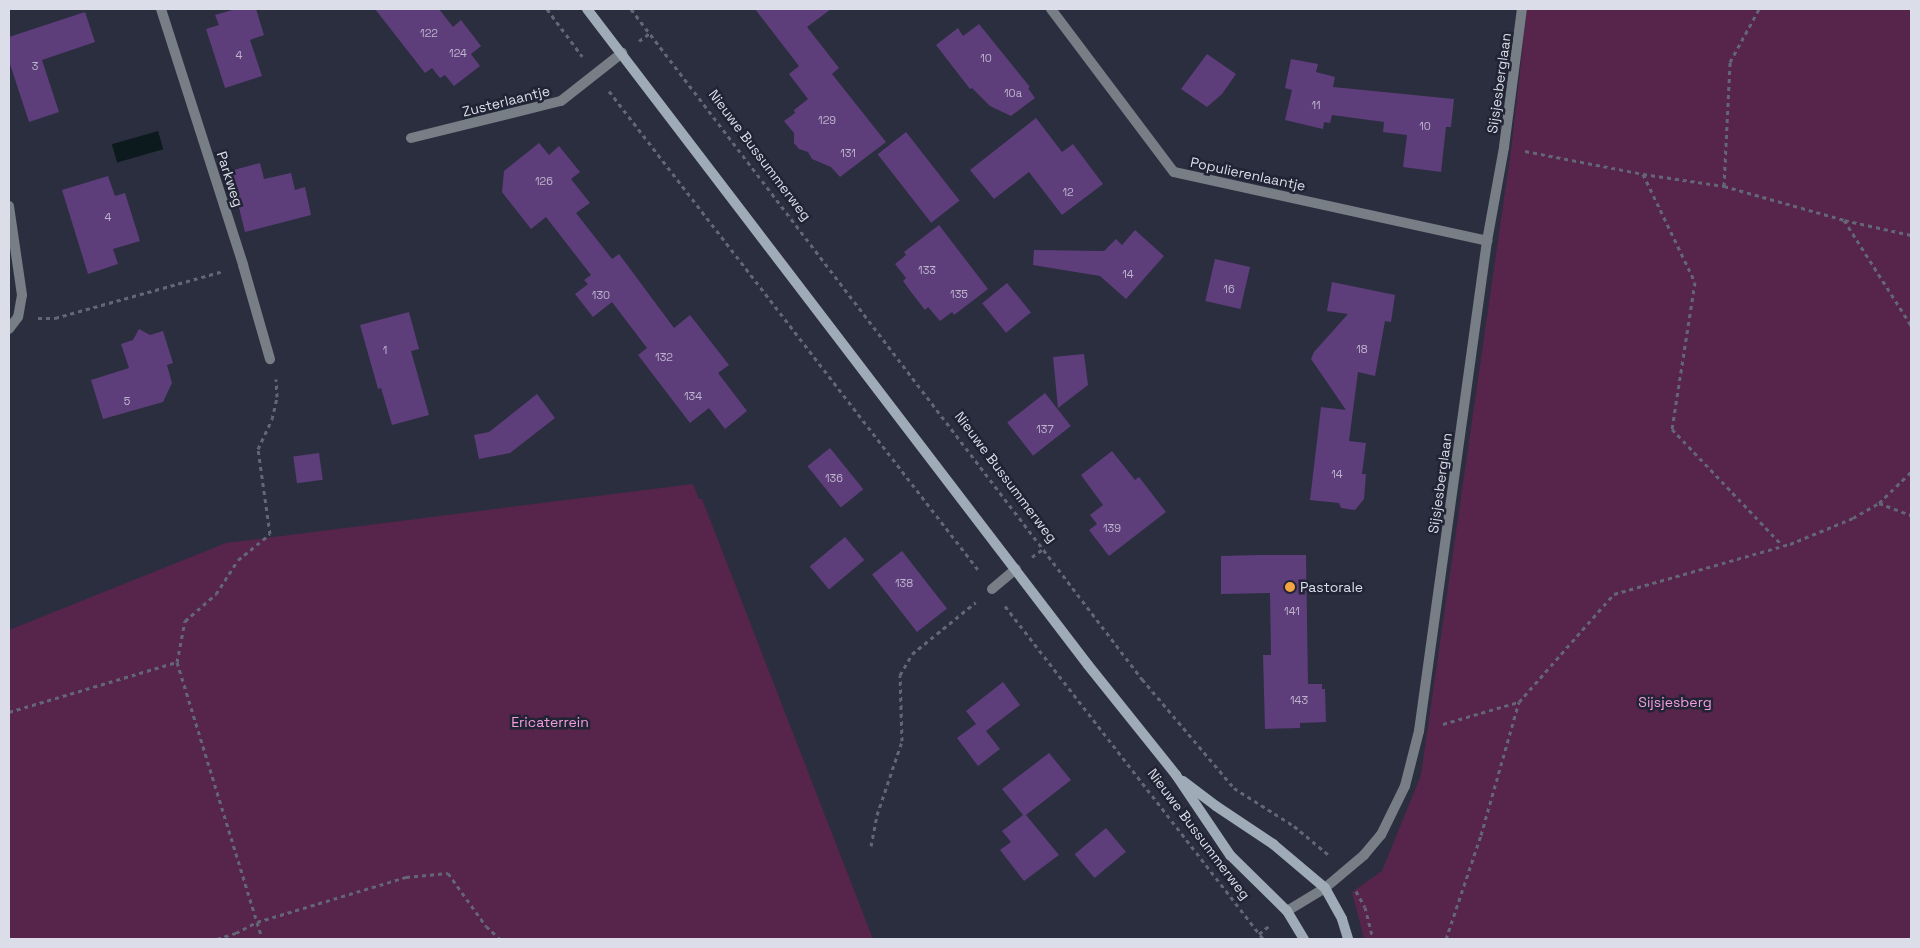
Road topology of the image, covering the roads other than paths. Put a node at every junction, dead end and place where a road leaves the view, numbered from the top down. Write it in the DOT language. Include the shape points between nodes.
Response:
graph roads {
  1 [pos="161,9"];
  2 [pos="587,9"];
  3 [pos="1051,9"];
  4 [pos="1522,9"];
  5 [pos="622,53"];
  6 [pos="411,138"];
  7 [pos="9,206"];
  8 [pos="1487,241"];
  9 [pos="9,329"];
  10 [pos="270,359"];
  11 [pos="1016,569"];
  12 [pos="992,589"];
  13 [pos="1176,775"];
  14 [pos="1325,888"];
  15 [pos="1288,912"];
  16 [pos="1304,939"];
  17 [pos="1348,939"];
  1 -- 10 [label="street, Parkweg"];
  2 -- 5 [label="main road, Nieuwe Bussummerweg"];
  3 -- 8 [label="street, Populierenlaantje" via="1174,172"];
  4 -- 8 [label="street, Sijsjesberglaan" via="1504,147"];
  5 -- 6 [label="street, Zusterlaantje" via="561,101"];
  5 -- 11 [label="main road, Nieuwe Bussummerweg"];
  7 -- 9 [label="street" via="22,294 18,317"];
  8 -- 14 [label="street, Sijsjesberglaan" via="1419,731 1405,786 1381,835 1346,872"];
  11 -- 12 [label="street"];
  11 -- 13 [label="main road, Nieuwe Bussummerweg"];
  13 -- 14 [label="main road, Nieuwe Bussummerweg" via="1273,844"];
  13 -- 15 [label="main road, Nieuwe Bussummerweg" via="1230,855"];
  14 -- 15 [label="street, Sijsjesberglaan"];
  14 -- 17 [label="main road, Nieuwe Bussummerweg" via="1342,919"];
  15 -- 16 [label="main road, Nieuwe Bussummerweg"];
}
